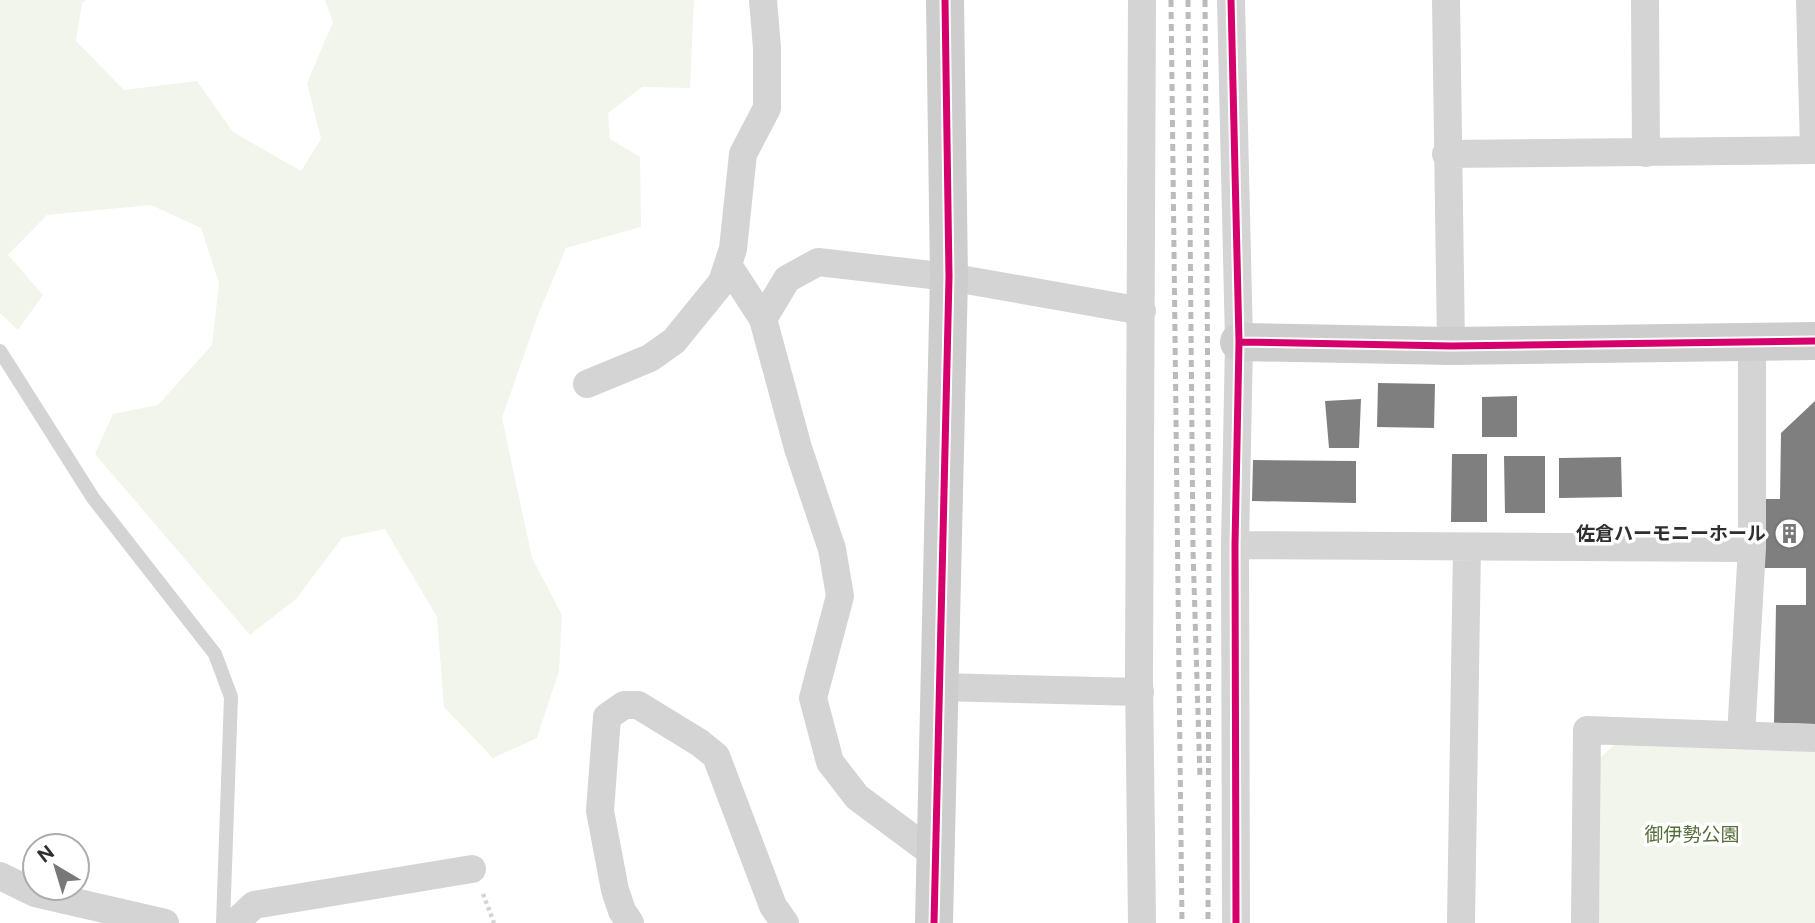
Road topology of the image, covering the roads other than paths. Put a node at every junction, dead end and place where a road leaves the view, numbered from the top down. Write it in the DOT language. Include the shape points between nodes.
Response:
graph roads {
  1 [pos="763,0"];
  2 [pos="945,0"];
  3 [pos="1142,0"];
  4 [pos="1231,0"];
  5 [pos="1446,0"];
  6 [pos="1645,0"];
  7 [pos="1810,0"];
  8 [pos="1815,150"];
  9 [pos="1646,153"];
  10 [pos="1446,154"];
  11 [pos="728,265"];
  12 [pos="949,277"];
  13 [pos="1142,311"];
  14 [pos="763,320"];
  15 [pos="1815,341"];
  16 [pos="1239,342"];
  17 [pos="1752,343"];
  18 [pos="1451,346"];
  19 [pos="0,351"];
  20 [pos="587,384"];
  21 [pos="1235,545"];
  22 [pos="1467,547"];
  23 [pos="1752,548"];
  24 [pos="939,687"];
  25 [pos="1140,692"];
  26 [pos="1741,735"];
  27 [pos="1815,738"];
  28 [pos="935,855"];
  29 [pos="472,869"];
  30 [pos="0,876"];
  31 [pos="165,923"];
  32 [pos="223,923"];
  33 [pos="235,923"];
  34 [pos="630,923"];
  35 [pos="785,923"];
  36 [pos="934,923"];
  37 [pos="1142,923"];
  38 [pos="1236,923"];
  39 [pos="1461,923"];
  40 [pos="1585,923"];
  1 -- 11 [label="street" via="767,108 743,155"];
  2 -- 12 [label="street"];
  3 -- 13 [label="street"];
  4 -- 16 [label="street"];
  5 -- 10 [label="street"];
  6 -- 9 [label="street"];
  7 -- 8 [label="street"];
  8 -- 9 [label="street"];
  9 -- 10 [label="street"];
  10 -- 18 [label="street"];
  11 -- 14 [label="street"];
  11 -- 20 [label="street" via="722,282 674,341 650,358"];
  12 -- 13 [label="street"];
  12 -- 14 [label="street" via="818,262 787,279"];
  12 -- 24 [label="street"];
  13 -- 25 [label="street"];
  14 -- 28 [label="street" via="832,549 840,596 813,698 830,762 857,797"];
  15 -- 17 [label="street"];
  16 -- 18 [label="street"];
  16 -- 21 [label="street"];
  17 -- 18 [label="street"];
  17 -- 23 [label="street"];
  19 -- 32 [label="lane" via="93,498 215,654 231,697"];
  21 -- 22 [label="street"];
  21 -- 38 [label="street"];
  22 -- 23 [label="street"];
  22 -- 39 [label="street"];
  23 -- 26 [label="street"];
  24 -- 25 [label="street"];
  24 -- 28 [label="street"];
  25 -- 37 [label="street"];
  26 -- 27 [label="street"];
  26 -- 40 [label="street" via="1587,730"];
  28 -- 36 [label="street"];
  29 -- 33 [label="street" via="254,905"];
  30 -- 31 [label="street" via="35,893"];
  34 -- 35 [label="street" via="615,890 600,811 607,717 624,705 638,705 716,757 773,906"];
}
